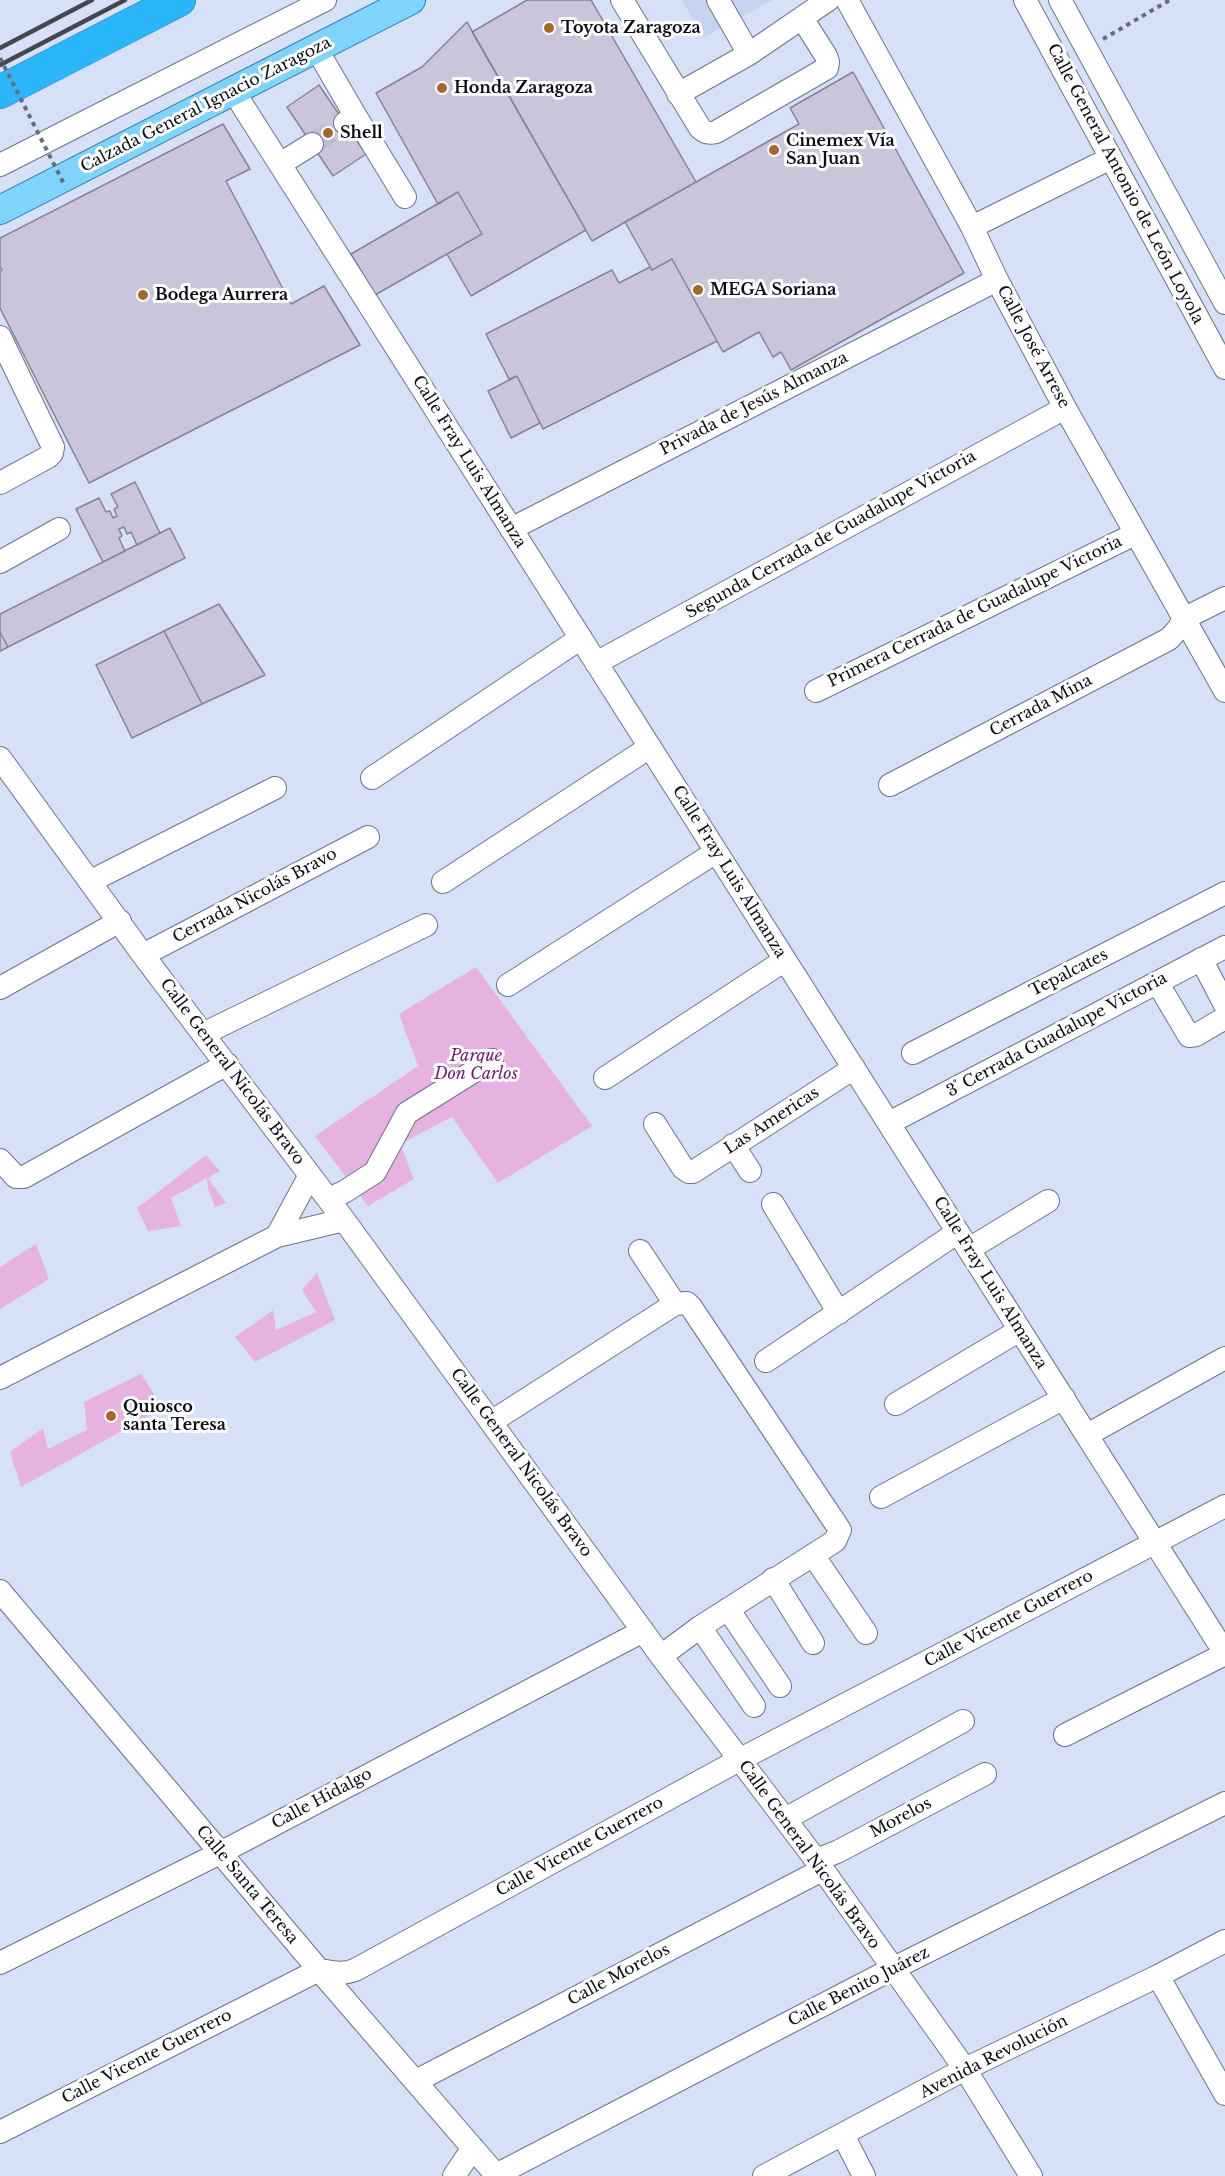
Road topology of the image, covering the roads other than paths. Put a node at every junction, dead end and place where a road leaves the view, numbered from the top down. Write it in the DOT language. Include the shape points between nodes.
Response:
graph roads {
  1 [pos="179,0"];
  2 [pos="326,0"];
  3 [pos="411,0"];
  4 [pos="622,0"];
  5 [pos="718,0"];
  6 [pos="828,0"];
  7 [pos="847,0"];
  8 [pos="1025,0"];
  9 [pos="1060,0"];
  10 [pos="802,18"];
  11 [pos="316,48"];
  12 [pos="749,54"];
  13 [pos="0,92"];
  14 [pos="234,92"];
  15 [pos="678,94"];
  16 [pos="312,144"];
  17 [pos="1110,158"];
  18 [pos="280,164"];
  19 [pos="0,165"];
  20 [pos="405,197"];
  21 [pos="0,210"];
  22 [pos="972,227"];
  23 [pos="997,280"];
  24 [pos="1225,303"];
  25 [pos="0,337"];
  26 [pos="1225,368"];
  27 [pos="1065,408"];
  28 [pos="0,483"];
  29 [pos="59,529"];
  30 [pos="511,529"];
  31 [pos="1135,534"];
  32 [pos="0,562"];
  33 [pos="1225,598"];
  34 [pos="1185,618"];
  35 [pos="581,638"];
  36 [pos="597,663"];
  37 [pos="816,691"];
  38 [pos="1225,691"];
  39 [pos="650,747"];
  40 [pos="0,759"];
  41 [pos="372,778"];
  42 [pos="890,785"];
  43 [pos="275,788"];
  44 [pos="368,837"];
  45 [pos="716,852"];
  46 [pos="91,881"];
  47 [pos="443,882"];
  48 [pos="1225,893"];
  49 [pos="120,921"];
  50 [pos="426,925"];
  51 [pos="1225,946"];
  52 [pos="143,955"];
  53 [pos="1201,959"];
  54 [pos="785,960"];
  55 [pos="1157,982"];
  56 [pos="508,985"];
  57 [pos="0,988"];
  58 [pos="1225,1005"];
  59 [pos="1225,1018"];
  60 [pos="203,1034"];
  61 [pos="913,1053"];
  62 [pos="492,1060"];
  63 [pos="227,1064"];
  64 [pos="854,1068"];
  65 [pos="605,1078"];
  66 [pos="889,1123"];
  67 [pos="655,1124"];
  68 [pos="733,1145"];
  69 [pos="0,1160"];
  70 [pos="750,1171"];
  71 [pos="310,1175"];
  72 [pos="328,1199"];
  73 [pos="1048,1201"];
  74 [pos="773,1204"];
  75 [pos="344,1220"];
  76 [pos="277,1236"];
  77 [pos="963,1240"];
  78 [pos="640,1251"];
  79 [pos="675,1304"];
  80 [pos="838,1313"];
  81 [pos="1020,1330"];
  82 [pos="1225,1358"];
  83 [pos="766,1361"];
  84 [pos="0,1378"];
  85 [pos="1064,1398"];
  86 [pos="896,1404"];
  87 [pos="491,1422"];
  88 [pos="1087,1435"];
  89 [pos="880,1497"];
  90 [pos="1225,1506"];
  91 [pos="1155,1542"];
  92 [pos="813,1555"];
  93 [pos="773,1579"];
  94 [pos="0,1591"];
  95 [pos="728,1609"];
  96 [pos="700,1627"];
  97 [pos="643,1631"];
  98 [pos="866,1633"];
  99 [pos="813,1643"];
  100 [pos="1225,1654"];
  101 [pos="661,1656"];
  102 [pos="780,1686"];
  103 [pos="754,1706"];
  104 [pos="963,1721"];
  105 [pos="1065,1735"];
  106 [pos="739,1760"];
  107 [pos="986,1774"];
  108 [pos="1225,1803"];
  109 [pos="785,1819"];
  110 [pos="220,1853"];
  111 [pos="819,1865"];
  112 [pos="1225,1941"];
  113 [pos="0,1963"];
  114 [pos="892,1969"];
  115 [pos="319,1970"];
  116 [pos="1158,1976"];
  117 [pos="965,2069"];
  118 [pos="416,2081"];
  119 [pos="1225,2094"];
  120 [pos="0,2132"];
  121 [pos="843,2135"];
  122 [pos="473,2148"];
  123 [pos="496,2175"];
  124 [pos="454,2176"];
  125 [pos="764,2176"];
  126 [pos="864,2176"];
  127 [pos="1030,2176"];
  1 -- 13 [label="highway"];
  2 -- 19 [label="street"];
  3 -- 11 [label="main road, Calzada General Ignacio Zaragoza"];
  4 -- 15 [label="street"];
  5 -- 12 [label="street"];
  6 -- 10 [label="street"];
  7 -- 22 [label="street, Calle José Arrese"];
  8 -- 17 [label="street, Calle General Antonio de León Loyola"];
  9 -- 24 [label="street, Calle General Antonio de León Loyola"];
  10 -- 12 [label="street"];
  10 -- 15 [label="street" via="826,56 827,68 822,72 710,134 700,128"];
  11 -- 14 [label="main road, Calzada General Ignacio Zaragoza"];
  11 -- 20 [label="street" via="350,119"];
  12 -- 15 [label="street"];
  14 -- 18 [label="street, Calle Fray Luis Almanza"];
  14 -- 21 [label="main road, Calzada General Ignacio Zaragoza"];
  16 -- 18 [label="street"];
  17 -- 22 [label="street"];
  17 -- 26 [label="street, Calle General Antonio de León Loyola"];
  18 -- 30 [label="street, Calle Fray Luis Almanza"];
  22 -- 23 [label="street, Calle José Arrese"];
  23 -- 27 [label="street, Calle José Arrese"];
  23 -- 30 [label="street, Privada de Jesús Almanza"];
  25 -- 28 [label="street" via="53,447 48,457"];
  27 -- 31 [label="street, Calle José Arrese"];
  27 -- 36 [label="street, Segunda Cerrada de Guadalupe Victoria"];
  29 -- 32 [label="street"];
  30 -- 35 [label="street, Calle Fray Luis Almanza"];
  31 -- 34 [label="street, Calle José Arrese"];
  31 -- 37 [label="street, Primera Cerrada de Guadalupe Victoria"];
  33 -- 34 [label="street"];
  34 -- 38 [label="street, Calle José Arrese"];
  34 -- 42 [label="street, Cerrada Mina" via="1169,639"];
  35 -- 36 [label="street, Calle Fray Luis Almanza"];
  35 -- 41 [label="street"];
  36 -- 39 [label="street, Calle Fray Luis Almanza"];
  39 -- 45 [label="street, Calle Fray Luis Almanza"];
  39 -- 47 [label="street"];
  40 -- 46 [label="street, Calle General Nicolás Bravo"];
  43 -- 46 [label="street"];
  44 -- 52 [label="street, Cerrada Nicolás Bravo"];
  45 -- 54 [label="street, Calle Fray Luis Almanza"];
  45 -- 56 [label="street"];
  46 -- 49 [label="street, Calle General Nicolás Bravo"];
  48 -- 61 [label="street, Tepalcates"];
  49 -- 52 [label="street, Calle General Nicolás Bravo"];
  49 -- 57 [label="street"];
  50 -- 60 [label="street"];
  51 -- 53 [label="street, 3˚ Cerrada Guadalupe Victoria"];
  52 -- 60 [label="street, Calle General Nicolás Bravo"];
  53 -- 55 [label="street, 3˚ Cerrada Guadalupe Victoria"];
  53 -- 58 [label="street"];
  54 -- 64 [label="street, Calle Fray Luis Almanza"];
  54 -- 65 [label="street"];
  55 -- 59 [label="street" via="1189,1036"];
  55 -- 66 [label="street, 3˚ Cerrada Guadalupe Victoria"];
  60 -- 63 [label="street, Calle General Nicolás Bravo"];
  62 -- 72 [label="street" via="409,1111 375,1172"];
  63 -- 69 [label="street" via="24,1177 16,1177"];
  63 -- 71 [label="street, Calle General Nicolás Bravo"];
  64 -- 66 [label="street, Calle Fray Luis Almanza"];
  64 -- 68 [label="street, Las Americas"];
  66 -- 77 [label="street, Calle Fray Luis Almanza"];
  67 -- 68 [label="street, Las Americas" via="689,1172"];
  68 -- 70 [label="street"];
  71 -- 72 [label="street, Calle General Nicolás Bravo"];
  71 -- 76 [label="street"];
  72 -- 75 [label="street, Calle General Nicolás Bravo"];
  73 -- 77 [label="street"];
  74 -- 80 [label="street"];
  75 -- 76 [label="street"];
  75 -- 87 [label="street, Calle General Nicolás Bravo"];
  76 -- 84 [label="street"];
  77 -- 80 [label="street"];
  77 -- 81 [label="street, Calle Fray Luis Almanza"];
  78 -- 79 [label="street"];
  79 -- 87 [label="street"];
  79 -- 92 [label="street" via="681,1302 691,1307 838,1524 839,1536"];
  80 -- 83 [label="street"];
  81 -- 85 [label="street, Calle Fray Luis Almanza"];
  81 -- 86 [label="street"];
  82 -- 88 [label="street"];
  85 -- 88 [label="street, Calle Fray Luis Almanza"];
  85 -- 89 [label="street"];
  87 -- 97 [label="street, Calle General Nicolás Bravo"];
  88 -- 91 [label="street, Calle Fray Luis Almanza"];
  90 -- 91 [label="street, Calle Vicente Guerrero"];
  91 -- 100 [label="street, Calle Fray Luis Almanza"];
  91 -- 106 [label="street, Calle Vicente Guerrero"];
  92 -- 93 [label="street"];
  92 -- 98 [label="street"];
  93 -- 95 [label="street"];
  93 -- 99 [label="street"];
  94 -- 110 [label="street, Calle Santa Teresa"];
  95 -- 96 [label="street"];
  95 -- 102 [label="street"];
  96 -- 101 [label="street"];
  96 -- 103 [label="street"];
  97 -- 101 [label="street, Calle General Nicolás Bravo"];
  97 -- 110 [label="street, Calle Hidalgo"];
  100 -- 105 [label="street"];
  101 -- 106 [label="street, Calle General Nicolás Bravo"];
  104 -- 109 [label="street"];
  106 -- 109 [label="street, Calle General Nicolás Bravo"];
  106 -- 115 [label="street, Calle Vicente Guerrero" via="355,1970 339,1974"];
  107 -- 111 [label="street, Morelos"];
  108 -- 114 [label="street, Calle Benito Juárez"];
  109 -- 111 [label="street, Calle General Nicolás Bravo"];
  110 -- 113 [label="street, Calle Hidalgo"];
  110 -- 115 [label="street, Calle Santa Teresa"];
  111 -- 114 [label="street, Calle General Nicolás Bravo"];
  111 -- 118 [label="street, Calle Morelos"];
  112 -- 116 [label="street, Avenida Revolución"];
  114 -- 117 [label="street, Calle General Nicolás Bravo"];
  114 -- 123 [label="street, Calle Benito Juárez"];
  115 -- 118 [label="street, Calle Santa Teresa"];
  115 -- 120 [label="street, Calle Vicente Guerrero"];
  116 -- 117 [label="street, Avenida Revolución"];
  116 -- 119 [label="street"];
  117 -- 121 [label="street, Avenida Revolución"];
  117 -- 127 [label="street, Calle General Nicolás Bravo"];
  118 -- 122 [label="street, Calle Santa Teresa"];
  121 -- 125 [label="street, Avenida Revolución"];
  121 -- 126 [label="street"];
  122 -- 123 [label="street, Calle Santa Teresa"];
  122 -- 124 [label="street"];
}
